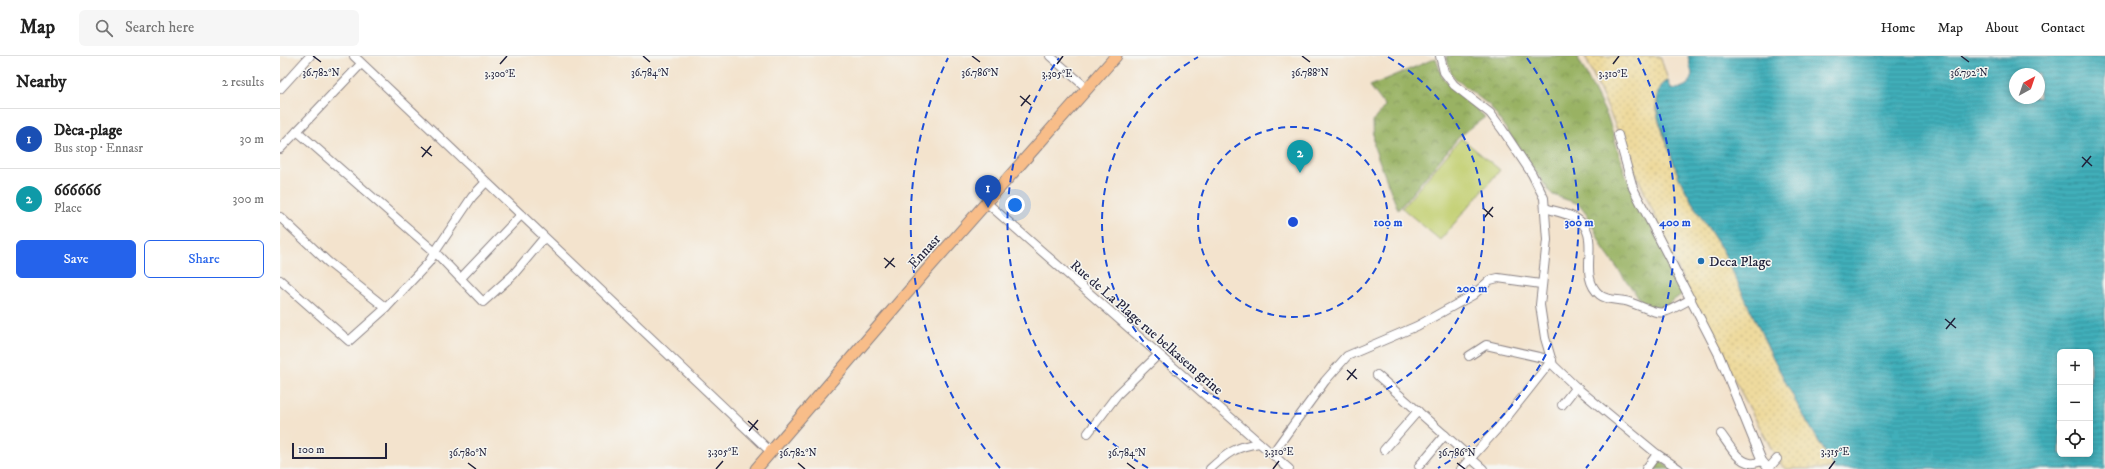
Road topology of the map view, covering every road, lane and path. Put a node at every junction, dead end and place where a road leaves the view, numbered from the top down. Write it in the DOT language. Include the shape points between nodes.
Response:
graph roads {
  1 [pos="310,56"];
  2 [pos="354,56"];
  3 [pos="1050,56"];
  4 [pos="1116,56"];
  5 [pos="1440,56"];
  6 [pos="361,64"];
  7 [pos="280,89"];
  8 [pos="1088,89"];
  9 [pos="297,131"];
  10 [pos="1618,134"];
  11 [pos="280,148"];
  12 [pos="486,182"];
  13 [pos="987,203"];
  14 [pos="1545,208"];
  15 [pos="521,215"];
  16 [pos="280,217"];
  17 [pos="544,238"];
  18 [pos="435,252"];
  19 [pos="461,278"];
  20 [pos="280,280"];
  21 [pos="1541,284"];
  22 [pos="1691,299"];
  23 [pos="386,308"];
  24 [pos="1158,355"];
  25 [pos="1469,356"];
  26 [pos="1552,360"];
  27 [pos="1377,375"];
  28 [pos="1576,387"];
  29 [pos="1562,405"];
  30 [pos="1418,411"];
  31 [pos="1088,433"];
  32 [pos="1721,434"];
  33 [pos="1445,435"];
  34 [pos="1259,443"];
  35 [pos="1384,450"];
  36 [pos="771,452"];
  37 [pos="1272,454"];
  38 [pos="1657,454"];
  39 [pos="1471,458"];
  40 [pos="1777,460"];
  41 [pos="1762,461"];
  42 [pos="1419,466"];
  43 [pos="756,469"];
  44 [pos="1210,469"];
  45 [pos="1289,469"];
  46 [pos="1461,469"];
  47 [pos="1483,469"];
  48 [pos="1646,469"];
  49 [pos="1679,469"];
  50 [pos="1769,469"];
  1 -- 7 [label="street"];
  2 -- 6 [label="street"];
  3 -- 8 [label="street"];
  4 -- 8 [label="main road, Ennasr"];
  5 -- 14 [label="street" via="1444,72 1454,85 1490,113 1502,129 1532,174 1544,198"];
  6 -- 9 [label="street"];
  6 -- 12 [label="street"];
  8 -- 13 [label="main road, Ennasr"];
  9 -- 11 [label="street"];
  9 -- 18 [label="street"];
  10 -- 22 [label="street" via="1633,188"];
  12 -- 15 [label="street"];
  12 -- 18 [label="street" via="472,197"];
  13 -- 24 [label="street, Rue de La Plage rue belkasem grine"];
  13 -- 36 [label="main road, Ennasr"];
  14 -- 21 [label="street" via="1547,240"];
  14 -- 22 [label="street" via="1574,217 1588,232 1588,270 1599,295 1627,301 1656,314 1664,314"];
  15 -- 17 [label="street"];
  15 -- 19 [label="street"];
  16 -- 23 [label="street" via="328,262"];
  17 -- 19 [label="street" via="513,275 483,302"];
  17 -- 36 [label="street"];
  18 -- 19 [label="street"];
  18 -- 23 [label="street" via="429,262"];
  20 -- 23 [label="street" via="349,341"];
  21 -- 26 [label="street" via="1542,322 1548,353"];
  21 -- 37 [label="street" via="1498,278 1490,280 1473,295 1417,326 1347,356 1326,380"];
  22 -- 41 [label="street" via="1719,354"];
  24 -- 31 [label="street" via="1117,395"];
  24 -- 34 [label="street, Rue de La Plage rue belkasem grine"];
  25 -- 26 [label="street" via="1486,345"];
  26 -- 28 [label="street" via="1557,369"];
  26 -- 39 [label="street"];
  27 -- 30 [label="street"];
  28 -- 29 [label="street"];
  28 -- 38 [label="street"];
  30 -- 33 [label="street"];
  30 -- 35 [label="street"];
  32 -- 41 [label="street" via="1736,454 1745,461 1750,464"];
  33 -- 39 [label="street"];
  33 -- 42 [label="street"];
  34 -- 37 [label="street, Rue de La Plage rue belkasem grine"];
  34 -- 44 [label="street" via="1240,446 1222,457"];
  36 -- 43 [label="main road, Ennasr"];
  37 -- 45 [label="street, Rue de La Plage rue belkasem grine"];
  38 -- 48 [label="street"];
  38 -- 49 [label="street"];
  39 -- 46 [label="street"];
  39 -- 47 [label="street"];
  40 -- 50 [label="street"];
  41 -- 50 [label="street"];
}
